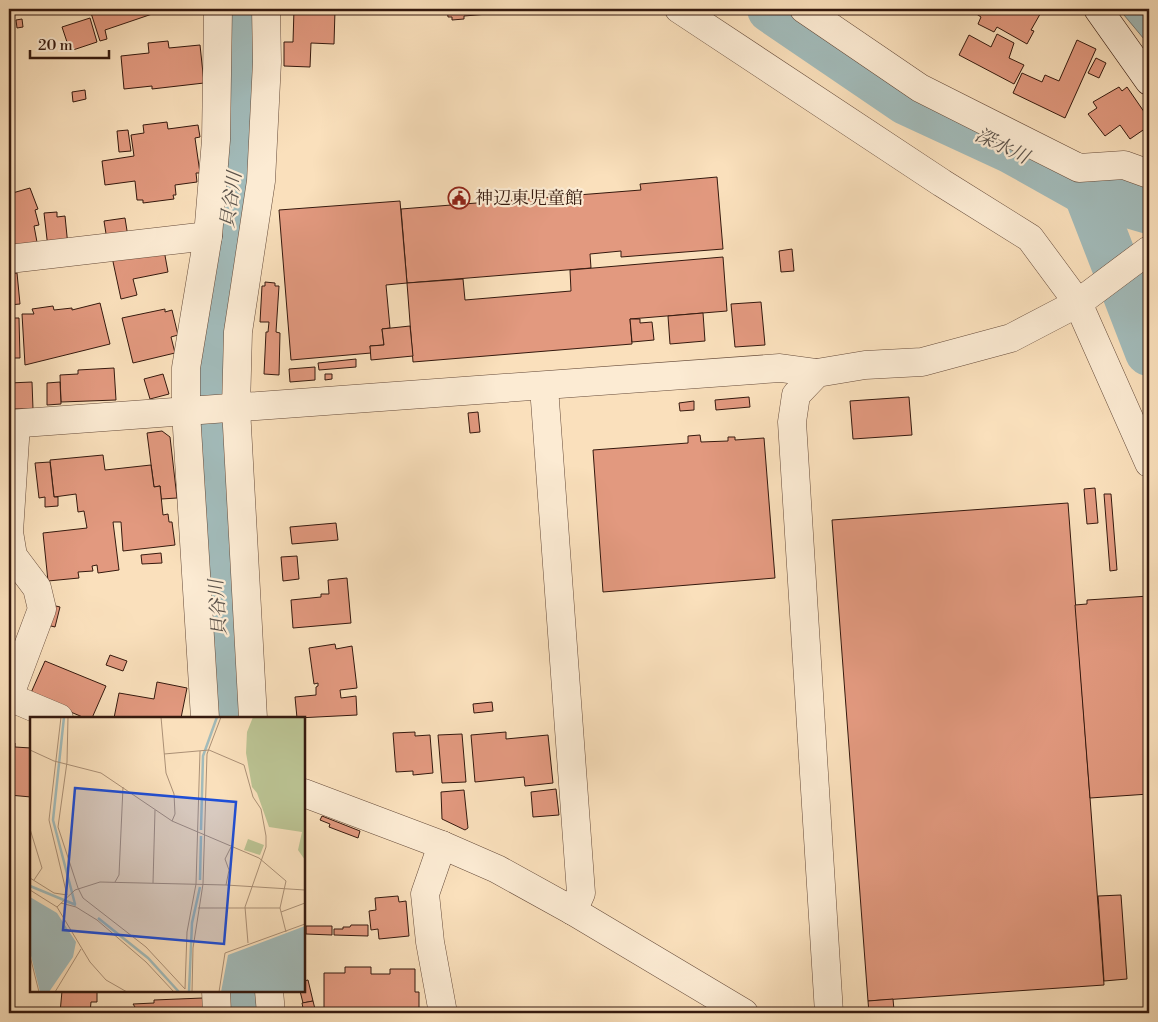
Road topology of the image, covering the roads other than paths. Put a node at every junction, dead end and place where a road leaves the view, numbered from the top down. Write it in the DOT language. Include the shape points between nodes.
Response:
graph roads {
  1 [pos="218,9"];
  2 [pos="266,9"];
  3 [pos="679,9"];
  4 [pos="804,9"];
  5 [pos="1098,9"];
  6 [pos="1149,81"];
  7 [pos="1149,174"];
  8 [pos="208,236"];
  9 [pos="1146,254"];
  10 [pos="9,259"];
  11 [pos="1087,296"];
  12 [pos="817,373"];
  13 [pos="544,387"];
  14 [pos="236,408"];
  15 [pos="186,412"];
  16 [pos="13,424"];
  17 [pos="1149,463"];
  18 [pos="9,697"];
  19 [pos="57,717"];
  20 [pos="205,717"];
  21 [pos="253,717"];
  22 [pos="305,793"];
  23 [pos="442,845"];
  24 [pos="573,911"];
  25 [pos="216,992"];
  26 [pos="269,992"];
  27 [pos="217,1013"];
  28 [pos="271,1013"];
  29 [pos="443,1013"];
  30 [pos="744,1013"];
  31 [pos="829,1013"];
  1 -- 8 [label="street" via="216,140"];
  2 -- 14 [label="street" via="268,62 261,181 238,332"];
  3 -- 11 [label="street" via="1030,238"];
  4 -- 7 [label="street" via="920,88 1078,168 1124,165"];
  5 -- 6 [label="street"];
  8 -- 10 [label="street"];
  8 -- 15 [label="street" via="186,368"];
  9 -- 11 [label="street"];
  11 -- 12 [label="street" via="1011,338 922,362 865,365"];
  11 -- 17 [label="street"];
  12 -- 13 [label="street" via="780,368"];
  12 -- 31 [label="street" via="796,395 792,422"];
  13 -- 14 [label="street"];
  13 -- 24 [label="street" via="581,893"];
  14 -- 15 [label="street"];
  14 -- 21 [label="street"];
  15 -- 16 [label="street"];
  15 -- 20 [label="street"];
  16 -- 18 [label="street" via="9,532 13,556 37,588 42,609"];
  18 -- 19 [label="street"];
  22 -- 23 [label="street"];
  23 -- 24 [label="street" via="497,869"];
  23 -- 29 [label="street" via="425,894"];
  24 -- 30 [label="street"];
  25 -- 27 [label="street"];
  26 -- 28 [label="street"];
}
